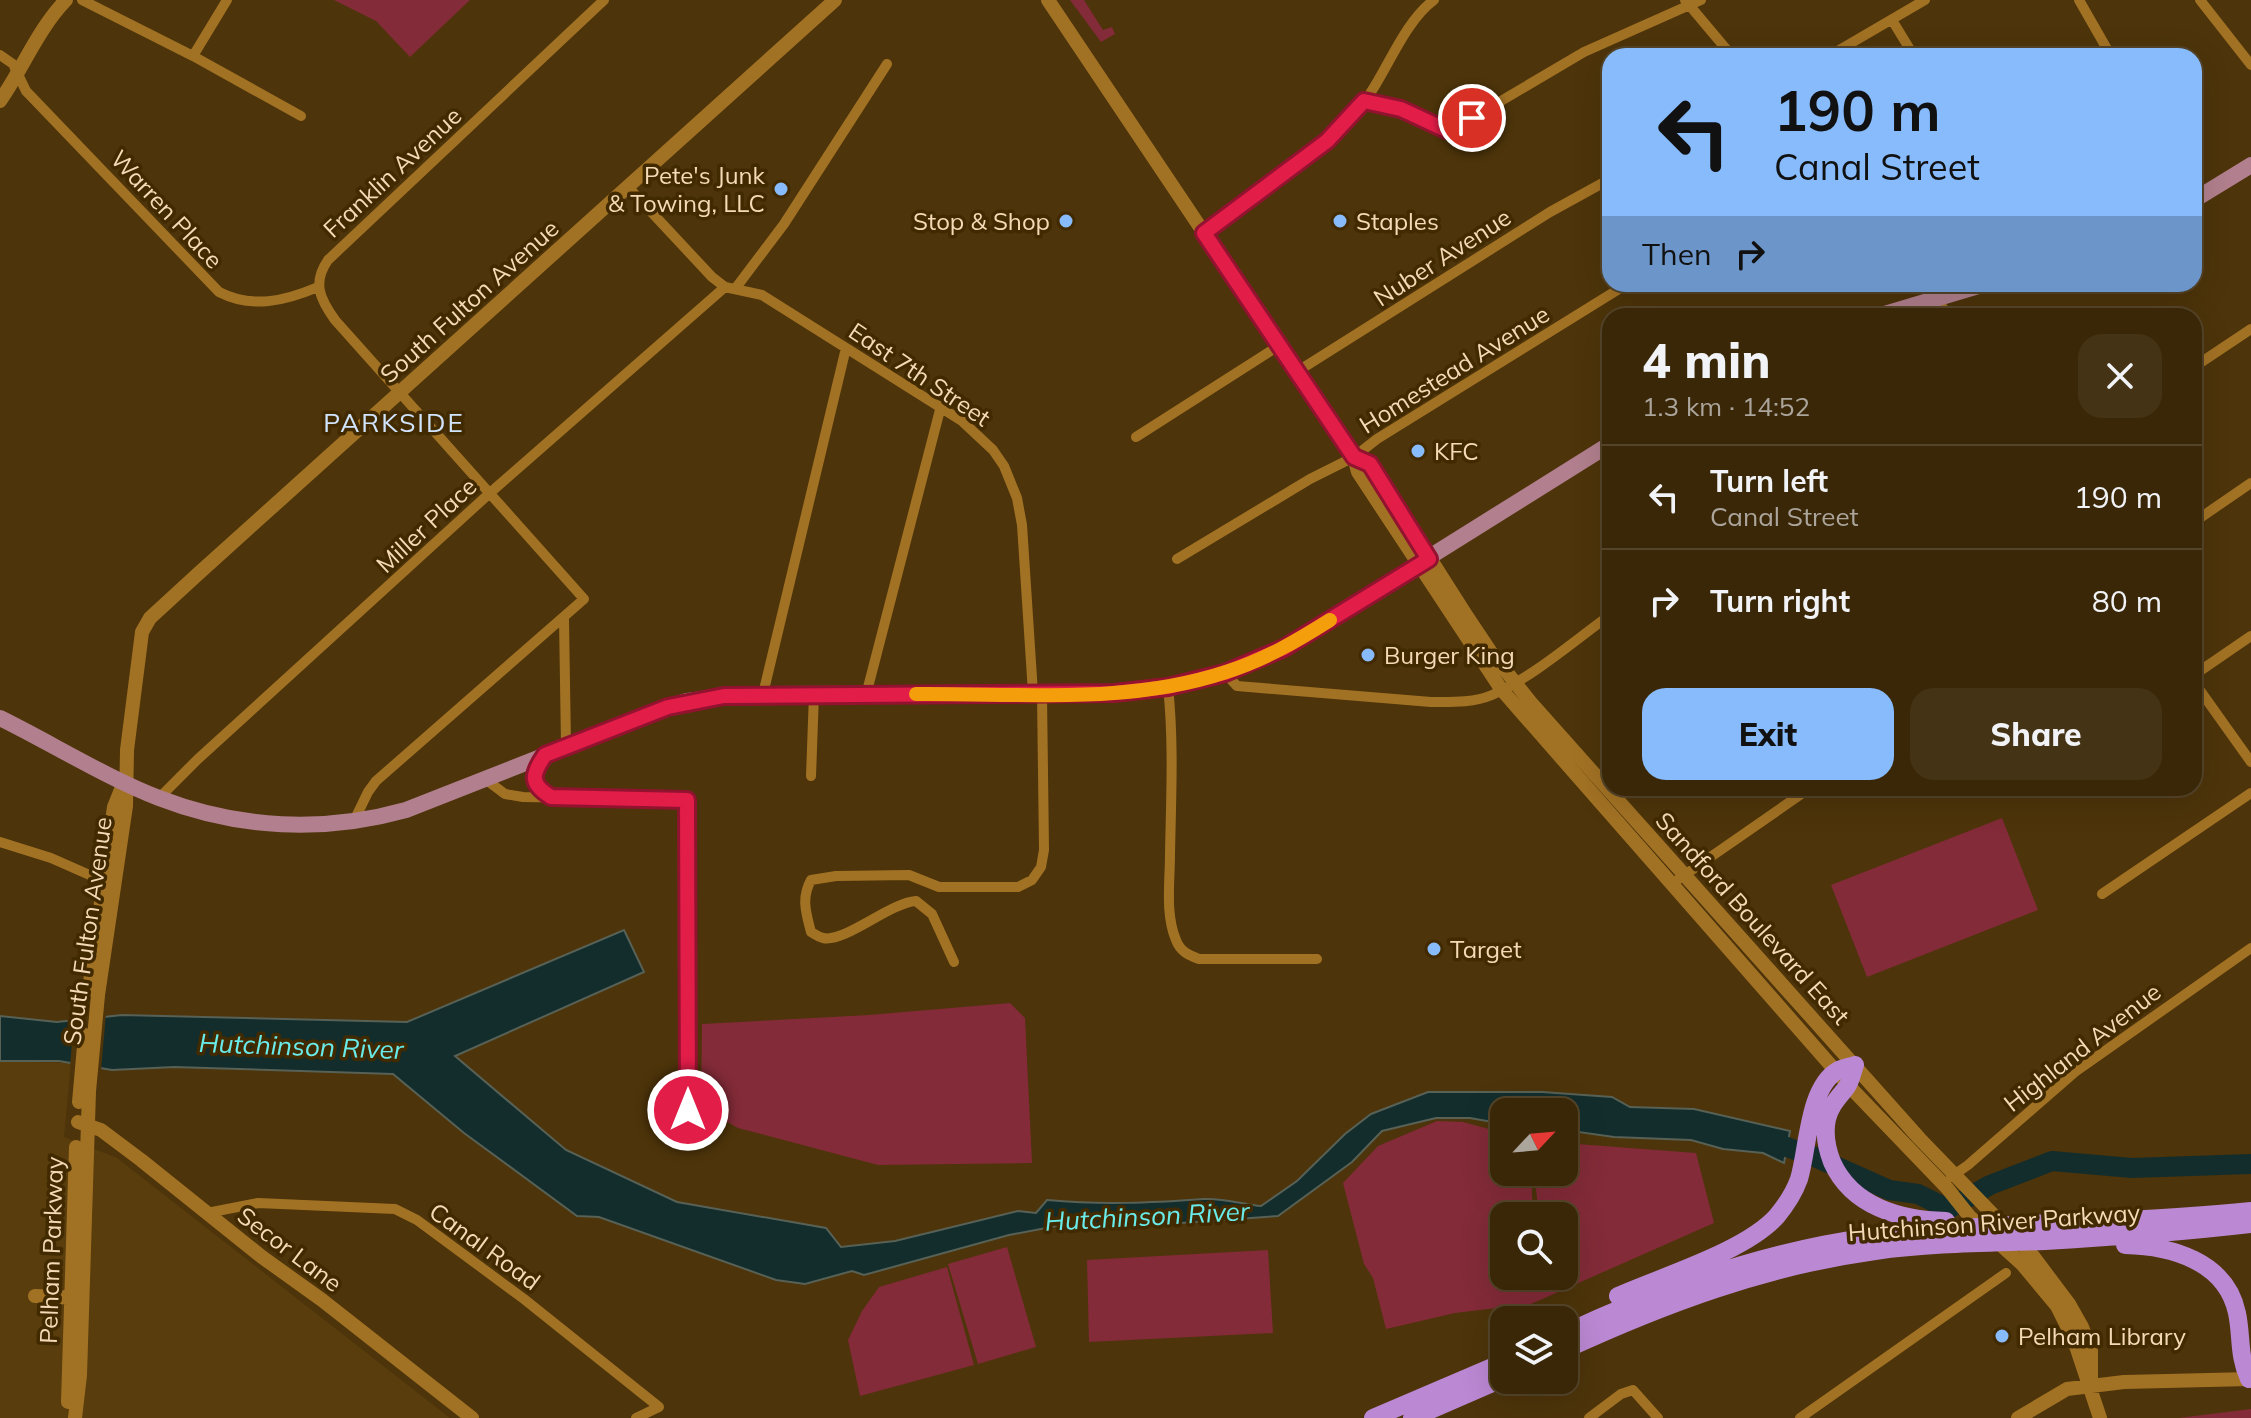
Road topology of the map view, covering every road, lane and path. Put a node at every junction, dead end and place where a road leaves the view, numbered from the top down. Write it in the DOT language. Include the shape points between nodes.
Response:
graph roads {
  1 [pos="66,0"];
  2 [pos="82,0"];
  3 [pos="227,0"];
  4 [pos="604,0"];
  5 [pos="835,0"];
  6 [pos="1048,0"];
  7 [pos="1434,0"];
  8 [pos="1701,0"];
  9 [pos="1925,0"];
  10 [pos="2079,0"];
  11 [pos="2200,0"];
  12 [pos="1688,3"];
  13 [pos="1892,20"];
  14 [pos="1725,48"];
  15 [pos="1843,48"];
  16 [pos="1909,48"];
  17 [pos="2106,48"];
  18 [pos="0,55"];
  19 [pos="193,56"];
  20 [pos="887,64"];
  21 [pos="2251,65"];
  22 [pos="18,76"];
  23 [pos="0,101"];
  24 [pos="1364,101"];
  25 [pos="301,116"];
  26 [pos="2251,165"];
  27 [pos="1602,183"];
  28 [pos="628,187"];
  29 [pos="2202,195"];
  30 [pos="1204,233"];
  31 [pos="318,287"];
  32 [pos="730,288"];
  33 [pos="1614,292"];
  34 [pos="1931,292"];
  35 [pos="1957,292"];
  36 [pos="1936,298"];
  37 [pos="1904,308"];
  38 [pos="1943,308"];
  39 [pos="2251,329"];
  40 [pos="1280,345"];
  41 [pos="846,348"];
  42 [pos="2202,362"];
  43 [pos="1298,371"];
  44 [pos="401,392"];
  45 [pos="941,406"];
  46 [pos="1136,437"];
  47 [pos="1602,449"];
  48 [pos="1354,457"];
  49 [pos="2251,483"];
  50 [pos="491,492"];
  51 [pos="2202,517"];
  52 [pos="1177,559"];
  53 [pos="1423,562"];
  54 [pos="564,619"];
  55 [pos="1602,621"];
  56 [pos="2251,636"];
  57 [pos="2202,670"];
  58 [pos="1225,673"];
  59 [pos="1508,686"];
  60 [pos="1168,687"];
  61 [pos="1037,693"];
  62 [pos="2202,693"];
  63 [pos="763,694"];
  64 [pos="814,694"];
  65 [pos="866,695"];
  66 [pos="0,718"];
  67 [pos="566,746"];
  68 [pos="545,755"];
  69 [pos="2251,762"];
  70 [pos="811,776"];
  71 [pos="485,779"];
  72 [pos="125,782"];
  73 [pos="1602,793"];
  74 [pos="2251,793"];
  75 [pos="1605,796"];
  76 [pos="1798,796"];
  77 [pos="551,797"];
  78 [pos="159,798"];
  79 [pos="353,823"];
  80 [pos="0,842"];
  81 [pos="1678,879"];
  82 [pos="108,884"];
  83 [pos="2102,894"];
  84 [pos="2251,948"];
  85 [pos="1317,959"];
  86 [pos="954,962"];
  87 [pos="1847,1074"];
  88 [pos="85,1084"];
  89 [pos="688,1110"];
  90 [pos="1819,1120"];
  91 [pos="82,1123"];
  92 [pos="1951,1182"];
  93 [pos="2251,1211"];
  94 [pos="207,1213"];
  95 [pos="2251,1224"];
  96 [pos="1949,1232"];
  97 [pos="2051,1233"];
  98 [pos="2074,1239"];
  99 [pos="2006,1273"];
  100 [pos="35,1296"];
  101 [pos="77,1298"];
  102 [pos="1578,1316"];
  103 [pos="1578,1328"];
  104 [pos="1578,1344"];
  105 [pos="1490,1361"];
  106 [pos="1490,1368"];
  107 [pos="2250,1377"];
  108 [pos="1490,1384"];
  109 [pos="1450,1387"];
  110 [pos="2091,1387"];
  111 [pos="66,1418"];
  112 [pos="75,1418"];
  113 [pos="472,1418"];
  114 [pos="636,1418"];
  115 [pos="1373,1418"];
  116 [pos="1412,1418"];
  117 [pos="1589,1418"];
  118 [pos="1658,1418"];
  119 [pos="1800,1418"];
  120 [pos="2018,1418"];
  121 [pos="2100,1418"];
  1 -- 22 [label="street"];
  2 -- 19 [label="street"];
  3 -- 19 [label="street"];
  4 -- 31 [label="street, Franklin Avenue" via="328,260"];
  5 -- 28 [label="street, South Fulton Avenue"];
  6 -- 30 [label="street, Sandford Boulevard East"];
  7 -- 24 [label="street" via="1410,27"];
  8 -- 12 [label="street"];
  9 -- 13 [label="street"];
  10 -- 17 [label="street"];
  11 -- 21 [label="street"];
  12 -- 14 [label="street"];
  12 -- 24 [label="street" via="1584,52 1446,130 1401,109"];
  13 -- 15 [label="street"];
  13 -- 16 [label="street"];
  18 -- 22 [label="street, Warren Place" via="10,60"];
  19 -- 25 [label="street"];
  20 -- 32 [label="street, Miller Place" via="784,224"];
  22 -- 23 [label="street"];
  22 -- 31 [label="street, Warren Place" via="26,91 219,292 261,302"];
  24 -- 30 [label="street" via="1327,141"];
  26 -- 29 [label="main road"];
  27 -- 43 [label="street, Nuber Avenue"];
  28 -- 32 [label="street, East 7th Street" via="712,277"];
  28 -- 44 [label="street, South Fulton Avenue"];
  30 -- 40 [label="street, Sandford Boulevard East"];
  31 -- 44 [label="street" via="335,320"];
  32 -- 41 [label="street, East 7th Street" via="762,295"];
  32 -- 50 [label="street, Miller Place"];
  33 -- 48 [label="street, Homestead Avenue"];
  34 -- 36 [label="street"];
  35 -- 36 [label="main road"];
  36 -- 37 [label="main road"];
  36 -- 38 [label="street"];
  39 -- 42 [label="street"];
  40 -- 43 [label="street, Sandford Boulevard East"];
  40 -- 46 [label="street"];
  41 -- 45 [label="street, East 7th Street"];
  41 -- 63 [label="street"];
  43 -- 48 [label="street, Sandford Boulevard East"];
  44 -- 50 [label="street"];
  44 -- 72 [label="street, South Fulton Avenue" via="145,625"];
  45 -- 61 [label="street, East 7th Street" via="993,450 1017,498"];
  45 -- 65 [label="street"];
  47 -- 53 [label="main road"];
  48 -- 52 [label="street, Homestead Avenue"];
  48 -- 53 [label="street, Sandford Boulevard East" via="1370,464"];
  49 -- 51 [label="street"];
  50 -- 54 [label="street" via="584,599"];
  50 -- 78 [label="street, Miller Place"];
  53 -- 58 [label="main road" via="1284,648"];
  53 -- 59 [label="street, Sandford Boulevard East" via="1482,639"];
  54 -- 67 [label="street"];
  54 -- 79 [label="street" via="376,781"];
  55 -- 59 [label="street"];
  56 -- 57 [label="street"];
  58 -- 59 [label="street" via="1237,686 1431,702 1474,699"];
  58 -- 60 [label="main road"];
  59 -- 73 [label="street, Sandford Boulevard East"];
  60 -- 61 [label="main road"];
  60 -- 85 [label="street" via="1170,899 1178,946 1199,959"];
  61 -- 65 [label="main road"];
  61 -- 86 [label="street, East 7th Street" via="1044,850 1032,880 1018,887 939,887 909,875 836,876 811,880 805,892 811,932 823,938 840,936 903,902 916,901 932,914"];
  62 -- 69 [label="street"];
  63 -- 64 [label="main road"];
  63 -- 67 [label="main road" via="687,701"];
  64 -- 65 [label="main road"];
  64 -- 70 [label="street"];
  66 -- 72 [label="main road"];
  67 -- 68 [label="main road"];
  68 -- 71 [label="main road"];
  68 -- 77 [label="street" via="534,778"];
  71 -- 77 [label="street" via="505,794"];
  71 -- 79 [label="main road" via="406,810"];
  72 -- 78 [label="main road"];
  72 -- 82 [label="street, South Fulton Avenue" via="126,806"];
  74 -- 83 [label="street"];
  75 -- 81 [label="street, Sandford Boulevard East"];
  76 -- 81 [label="street"];
  77 -- 89 [label="street" via="687,800"];
  78 -- 79 [label="main road" via="248,821"];
  80 -- 82 [label="street"];
  81 -- 87 [label="street, Sandford Boulevard East"];
  82 -- 88 [label="street, South Fulton Avenue"];
  84 -- 92 [label="street, Highland Avenue" via="2075,1072"];
  87 -- 90 [label="highway" via="1820,1093"];
  87 -- 92 [label="street, Sandford Boulevard East"];
  87 -- 92 [label="street, Sandford Boulevard East"];
  88 -- 91 [label="street, Pelham Parkway"];
  90 -- 96 [label="highway" via="1832,1160 1854,1192 1893,1214"];
  90 -- 102 [label="highway" via="1796,1187 1769,1224"];
  91 -- 94 [label="street, Secor Lane" via="101,1130"];
  91 -- 101 [label="street, Pelham Parkway"];
  92 -- 110 [label="street, Sandford Boulevard East" via="1970,1217 2022,1264 2057,1306"];
  92 -- 110 [label="street, Sandford Boulevard East" via="2033,1256 2069,1304 2091,1351"];
  93 -- 97 [label="highway, Hutchinson River Parkway"];
  94 -- 113 [label="street, Secor Lane"];
  94 -- 114 [label="street, Canal Road" via="258,1203 395,1209 528,1302 659,1407"];
  95 -- 98 [label="highway, Hutchinson River Parkway"];
  96 -- 97 [label="highway, Hutchinson River Parkway"];
  96 -- 103 [label="highway, Hutchinson River Parkway" via="1850,1240 1756,1261 1648,1296"];
  96 -- 104 [label="highway, Hutchinson River Parkway" via="1741,1279"];
  97 -- 98 [label="highway, Hutchinson River Parkway"];
  98 -- 107 [label="highway" via="2172,1251 2212,1271 2235,1305 2240,1361"];
  99 -- 119 [label="street"];
  100 -- 101 [label="street"];
  101 -- 111 [label="street, Pelham Parkway"];
  101 -- 112 [label="street, Pelham Parkway"];
  105 -- 109 [label="highway"];
  106 -- 109 [label="highway"];
  107 -- 110 [label="street"];
  108 -- 116 [label="highway"];
  109 -- 115 [label="highway"];
  110 -- 120 [label="street" via="2067,1389"];
  110 -- 121 [label="street"];
  117 -- 118 [label="street" via="1628,1390 1638,1392"];
}
